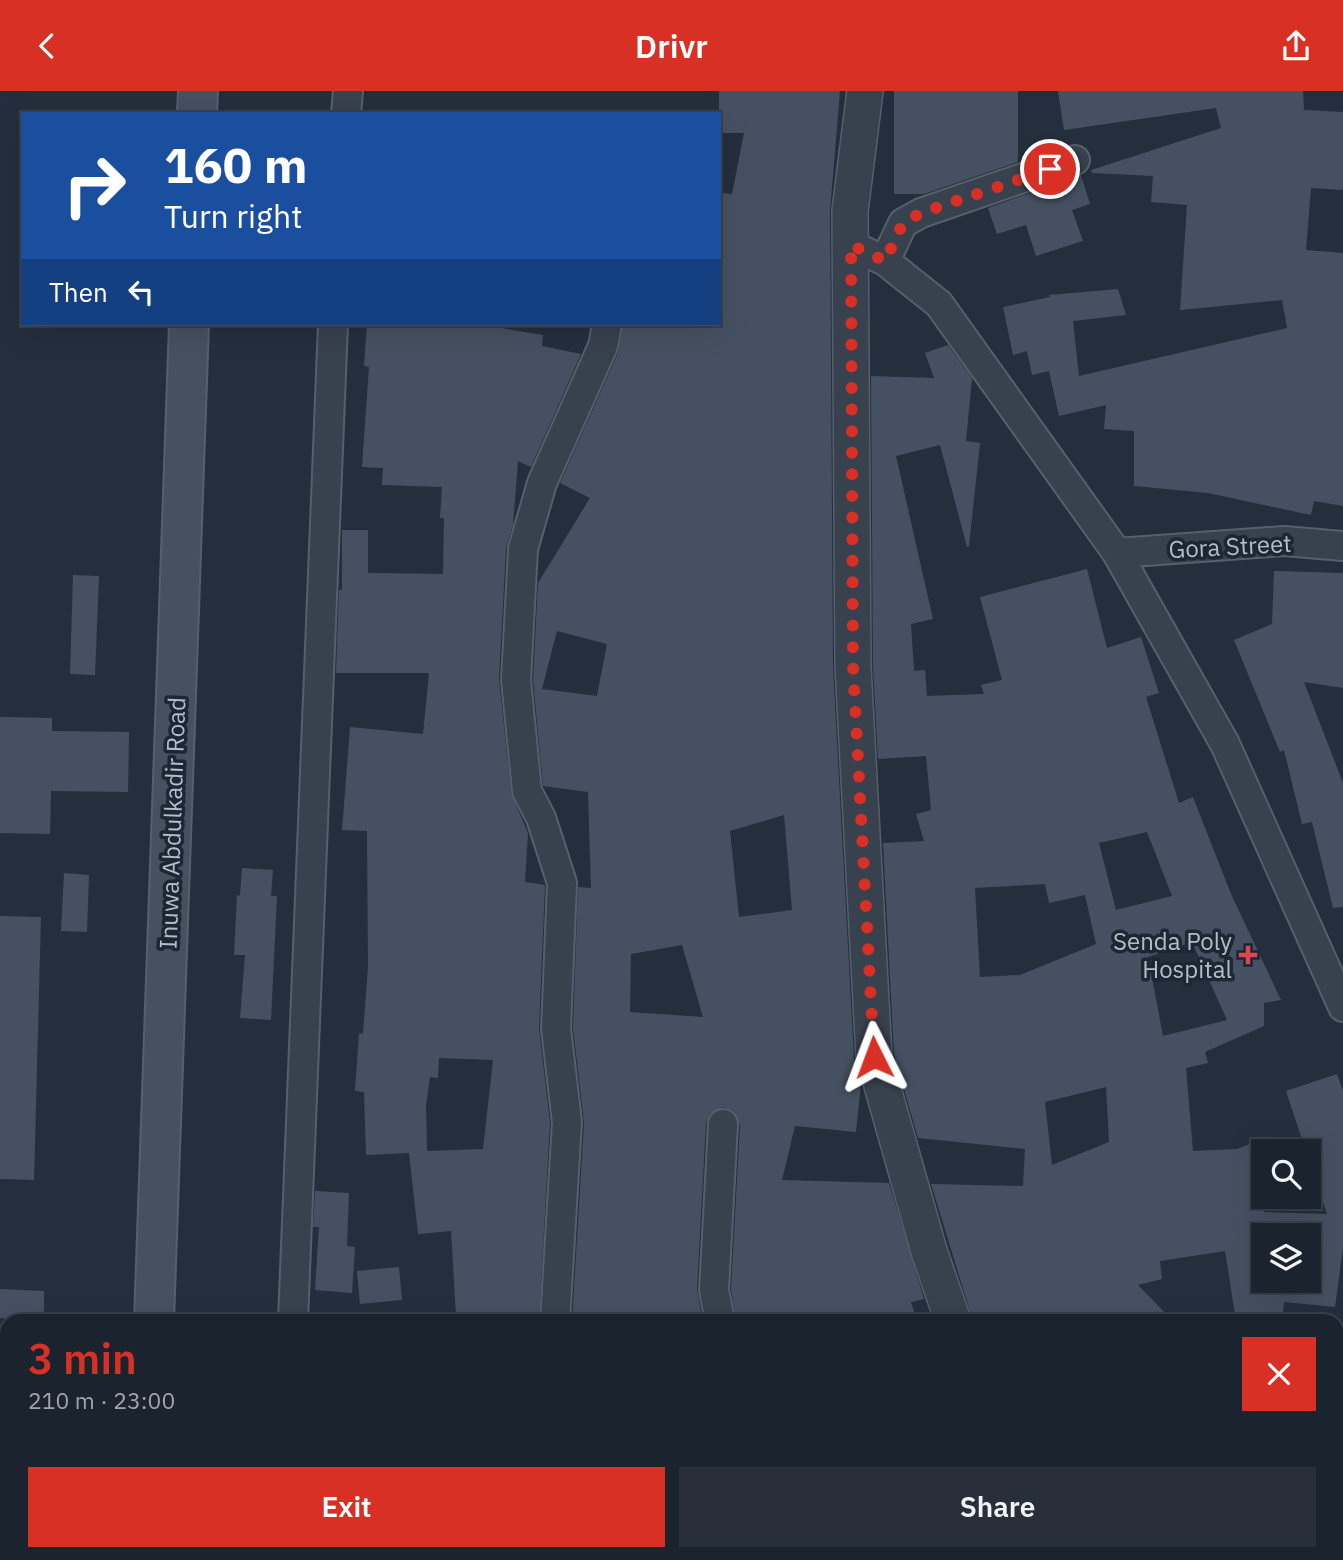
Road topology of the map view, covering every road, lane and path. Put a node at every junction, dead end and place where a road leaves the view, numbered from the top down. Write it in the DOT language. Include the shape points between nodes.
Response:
graph roads {
  1 [pos="198,91"];
  2 [pos="348,91"];
  3 [pos="865,91"];
  4 [pos="197,112"];
  5 [pos="346,112"];
  6 [pos="1075,160"];
  7 [pos="851,245"];
  8 [pos="885,261"];
  9 [pos="189,326"];
  10 [pos="333,326"];
  11 [pos="607,326"];
  12 [pos="1343,546"];
  13 [pos="1116,553"];
  14 [pos="1343,1007"];
  15 [pos="723,1125"];
  16 [pos="154,1314"];
  17 [pos="293,1314"];
  18 [pos="555,1314"];
  19 [pos="719,1314"];
  20 [pos="951,1314"];
  1 -- 4 [label="main road"];
  2 -- 5 [label="street"];
  3 -- 7 [label="street" via="850,211"];
  6 -- 8 [label="street" via="921,213 903,223"];
  7 -- 8 [label="street"];
  7 -- 20 [label="street" via="853,667 874,1057"];
  8 -- 13 [label="street" via="939,304"];
  9 -- 16 [label="main road, Inuwa Abdulkadir Road"];
  10 -- 17 [label="street"];
  11 -- 18 [label="street" via="603,346 542,483 523,549 517,667 527,790 562,883 556,1029 566,1122"];
  12 -- 13 [label="street, Gora Street" via="1283,541"];
  13 -- 14 [label="street" via="1225,744"];
  15 -- 19 [label="street" via="714,1290"];
}
